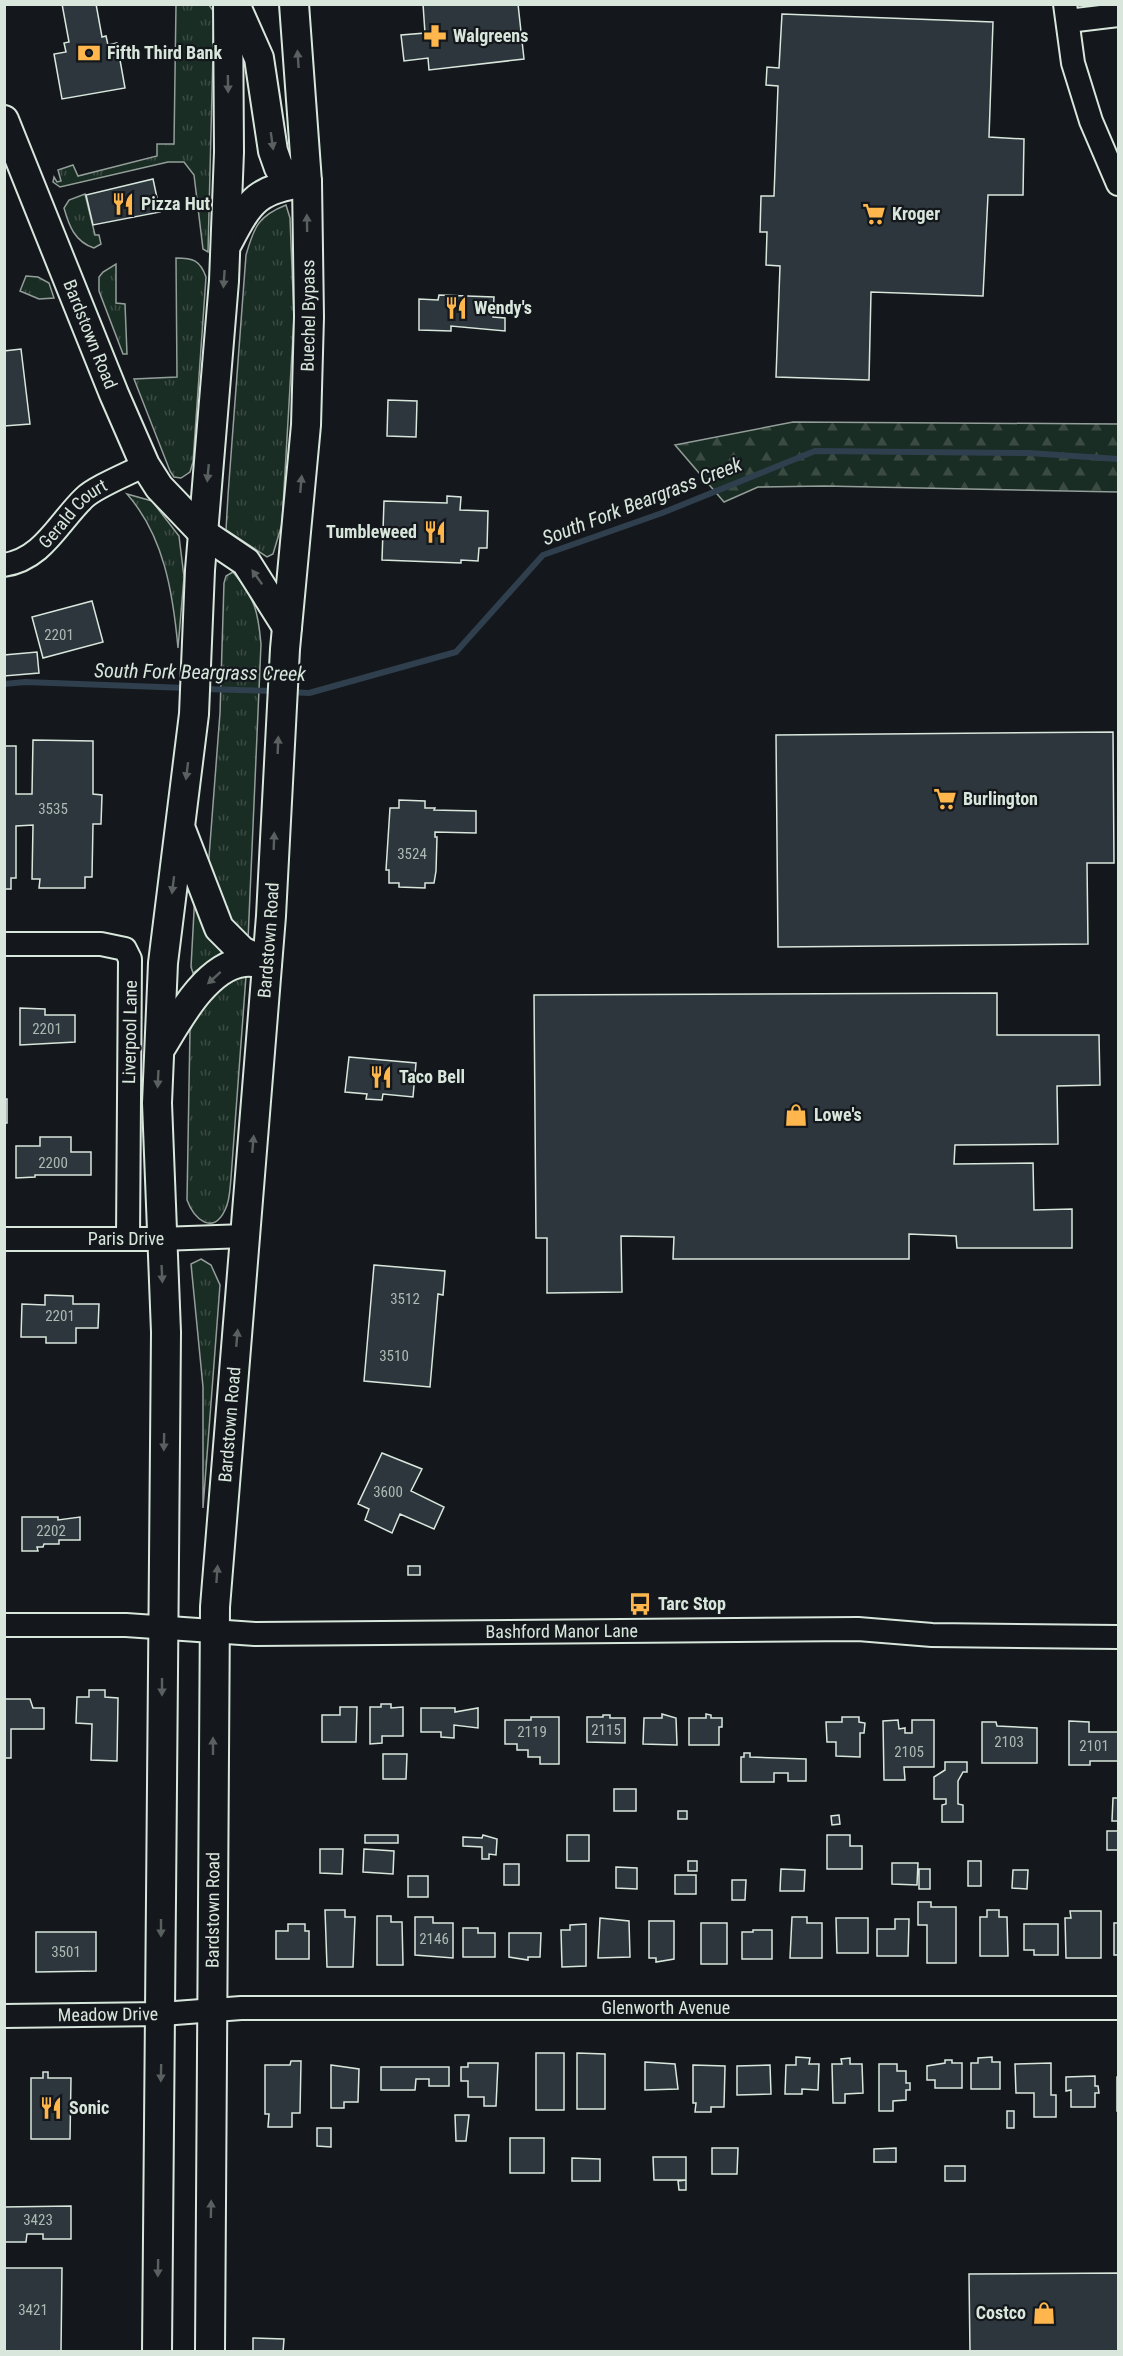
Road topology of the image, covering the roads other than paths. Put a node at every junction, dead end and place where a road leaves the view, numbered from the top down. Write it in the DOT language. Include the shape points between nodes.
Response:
graph roads {
  1 [pos="228,4"];
  2 [pos="235,4"];
  3 [pos="294,4"];
  4 [pos="1067,13"];
  5 [pos="1119,15"];
  6 [pos="4,120"];
  7 [pos="307,182"];
  8 [pos="1119,184"];
  9 [pos="226,246"];
  10 [pos="145,465"];
  11 [pos="203,533"];
  12 [pos="4,565"];
  13 [pos="286,638"];
  14 [pos="180,827"];
  15 [pos="4,944"];
  16 [pos="267,963"];
  17 [pos="160,1050"];
  18 [pos="246,1236"];
  19 [pos="128,1238"];
  20 [pos="4,1239"];
  21 [pos="160,1239"];
  22 [pos="4,1625"];
  23 [pos="162,1628"];
  24 [pos="214,1633"];
  25 [pos="1119,1637"];
  26 [pos="1119,2008"];
  27 [pos="211,2010"];
  28 [pos="162,2014"];
  29 [pos="4,2016"];
  30 [pos="157,2352"];
  31 [pos="210,2352"];
  1 -- 9 [label="main road, one-way"];
  2 -- 7 [label="main road, one-way" via="259,58 279,168"];
  7 -- 3 [label="main road, Buechel Bypass, one-way"];
  4 -- 5 [label="street"];
  4 -- 8 [label="street" via="1073,63 1091,121"];
  6 -- 10 [label="main road, Bardstown Road"];
  7 -- 9 [label="main road" via="259,195"];
  13 -- 7 [label="main road, Buechel Bypass, one-way" via="306,425"];
  9 -- 11 [label="main road, one-way"];
  10 -- 11 [label="main road, Bardstown Road" via="165,495"];
  10 -- 12 [label="street, Gerald Court" via="86,496 39,550 29,558"];
  13 -- 11 [label="main road, Bardstown Road, one-way" via="246,562"];
  11 -- 14 [label="main road, one-way" via="194,714"];
  16 -- 13 [label="main road, Bardstown Road, one-way"];
  14 -- 16 [label="main road" via="219,928 243,951"];
  14 -- 17 [label="main road, one-way" via="164,963"];
  15 -- 19 [label="street, Liverpool Lane" via="101,944 125,949 130,958"];
  16 -- 17 [label="main road, one-way" via="242,962 223,969 191,999"];
  18 -- 16 [label="main road, Bardstown Road, one-way"];
  17 -- 21 [label="main road, one-way"];
  18 -- 21 [label="street, Paris Drive"];
  24 -- 18 [label="main road, Bardstown Road, one-way"];
  19 -- 20 [label="street, Paris Drive"];
  19 -- 21 [label="street, Paris Drive"];
  21 -- 23 [label="main road, one-way" via="166,1332"];
  22 -- 23 [label="street, Bashford Manor Lane"];
  23 -- 24 [label="street, Bashford Manor Lane"];
  23 -- 28 [label="main road, one-way"];
  24 -- 25 [label="street, Bashford Manor Lane" via="858,1629 933,1635"];
  27 -- 24 [label="main road, Bardstown Road, one-way"];
  26 -- 27 [label="street, Glenworth Avenue"];
  27 -- 28 [label="street, Meadow Drive"];
  31 -- 27 [label="main road, Bardstown Road, one-way"];
  28 -- 29 [label="street, Meadow Drive"];
  28 -- 30 [label="main road, one-way"];
}
